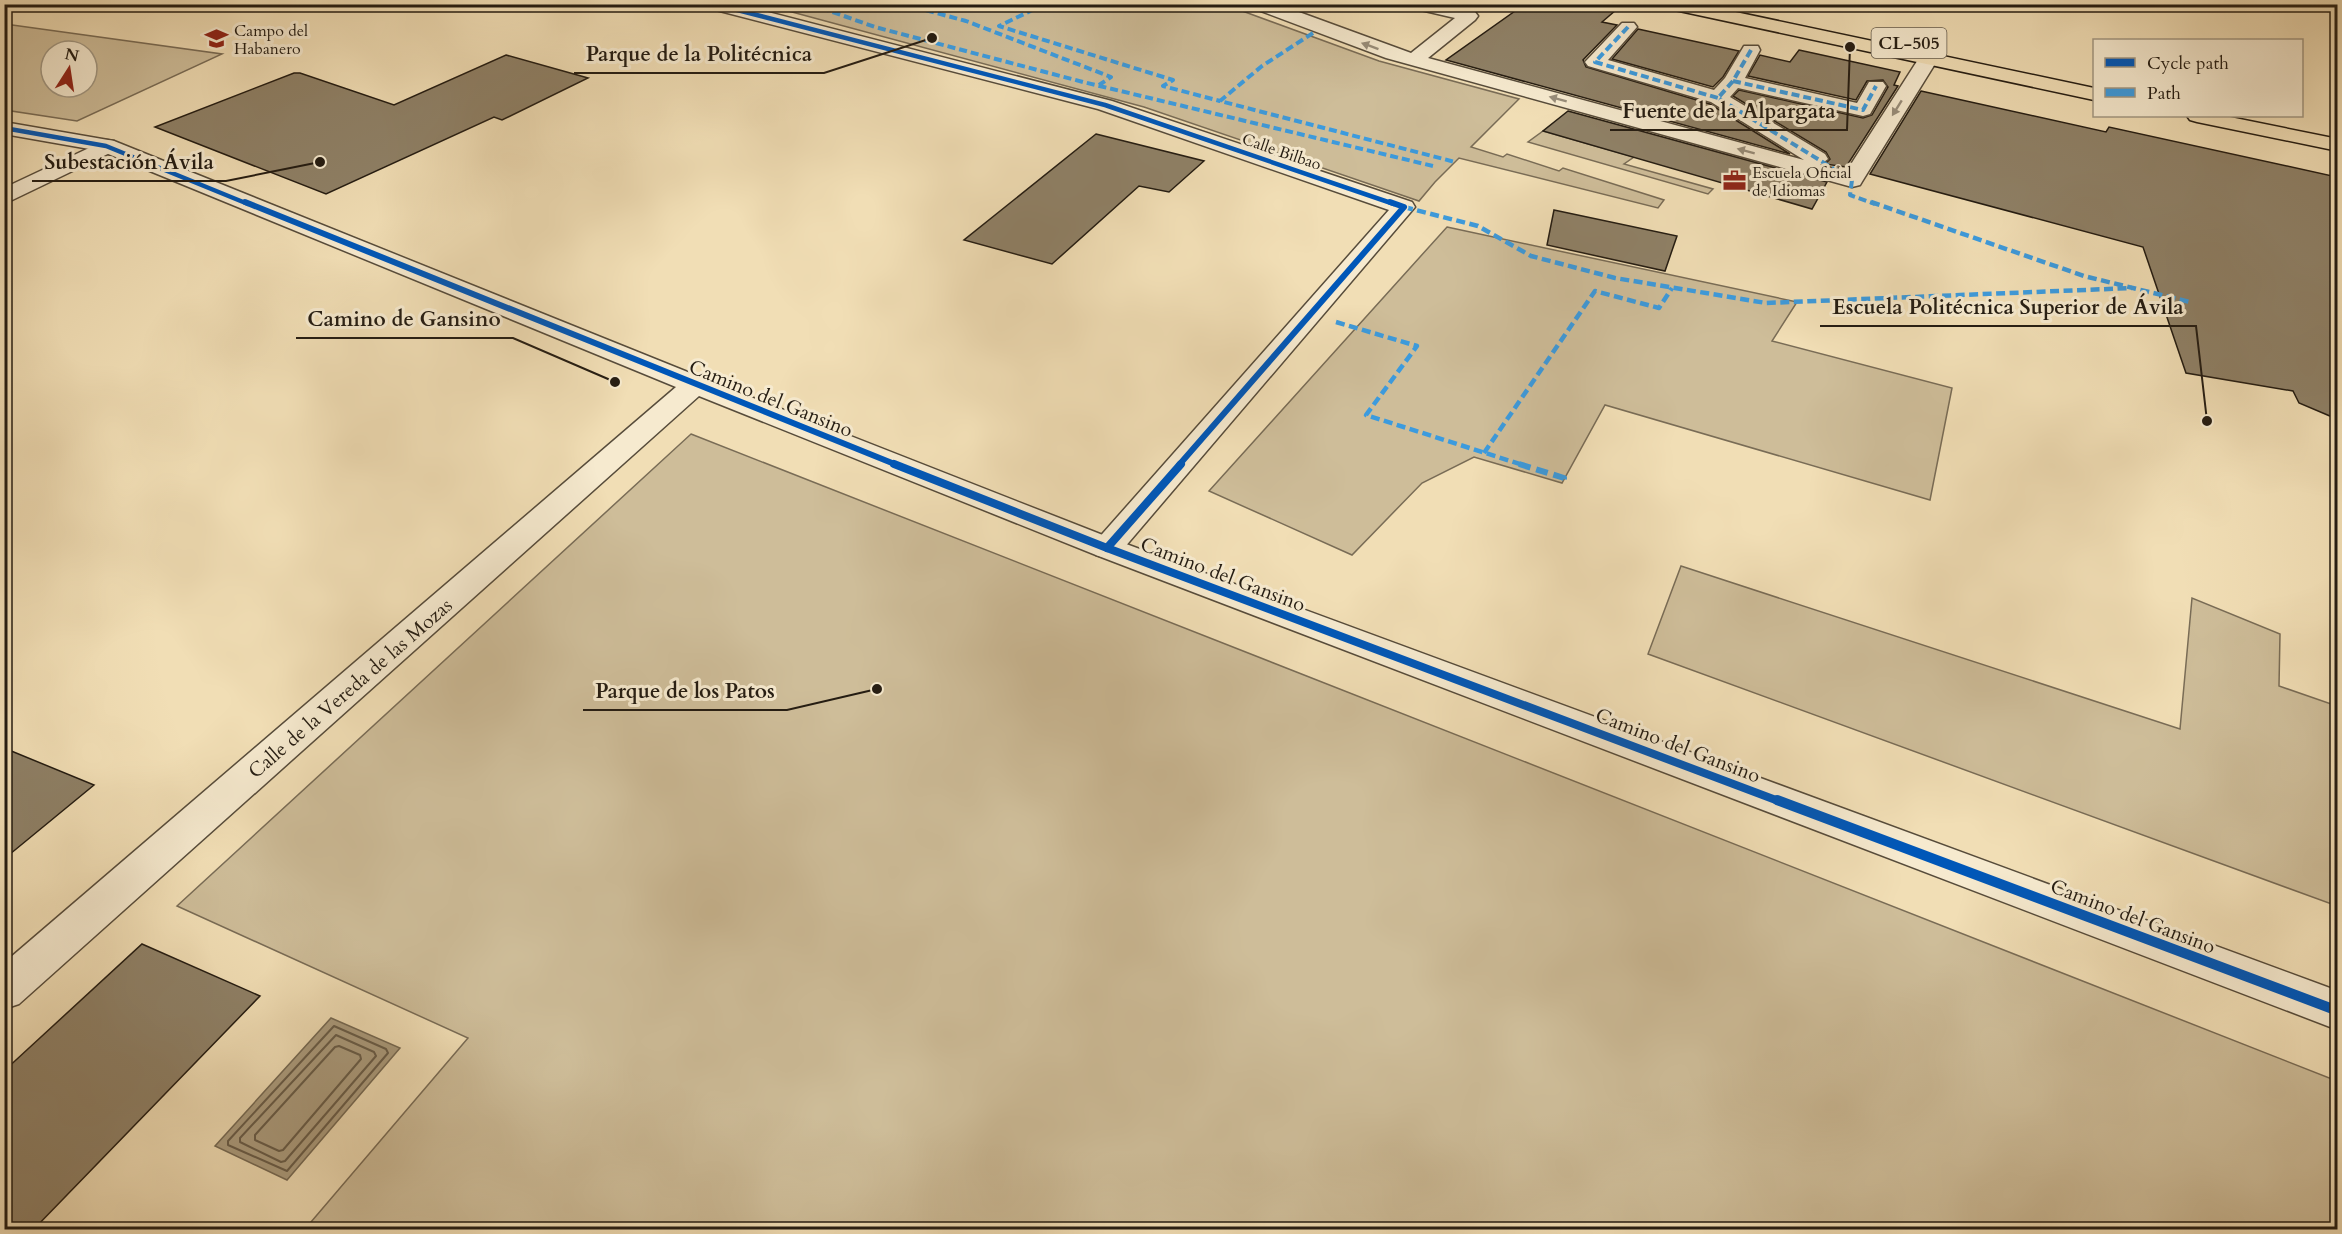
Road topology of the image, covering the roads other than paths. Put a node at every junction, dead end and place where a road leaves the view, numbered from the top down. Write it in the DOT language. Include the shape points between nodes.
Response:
graph roads {
  1 [pos="714,4"];
  2 [pos="1259,4"];
  3 [pos="1418,4"];
  4 [pos="1670,4"];
  5 [pos="1723,4"];
  6 [pos="1628,27"];
  7 [pos="1751,50"];
  8 [pos="1928,59"];
  9 [pos="1414,60"];
  10 [pos="1733,81"];
  11 [pos="2093,82"];
  12 [pos="1876,86"];
  13 [pos="2093,94"];
  14 [pos="1718,98"];
  15 [pos="2202,117"];
  16 [pos="2262,117"];
  17 [pos="4,128"];
  18 [pos="2337,132"];
  19 [pos="2337,145"];
  20 [pos="106,146"];
  21 [pos="1852,180"];
  22 [pos="4,197"];
  23 [pos="695,385"];
  24 [pos="1107,548"];
  25 [pos="4,990"];
  26 [pos="2337,1011"];
  1 -- 24 [label="street, Calle Bilbao" via="1105,105 1404,207"];
  9 -- 2 [label="street, one-way"];
  3 -- 9 [label="street" via="1469,16"];
  4 -- 8 [label="main road, CL-505"];
  5 -- 11 [label="main road, CL-505"];
  6 -- 14 [label="street" via="1595,62"];
  7 -- 10 [label="street"];
  8 -- 13 [label="main road, CL-505"];
  8 -- 21 [label="street, one-way"];
  21 -- 9 [label="street, one-way"];
  10 -- 12 [label="street" via="1863,110"];
  10 -- 14 [label="street"];
  14 -- 21 [label="street"];
  15 -- 19 [label="main road"];
  16 -- 18 [label="main road"];
  17 -- 20 [label="street, Camino del Gansino"];
  20 -- 22 [label="street"];
  20 -- 23 [label="street, Camino del Gansino"];
  23 -- 24 [label="street, Camino del Gansino"];
  23 -- 25 [label="street, Calle de la Vereda de las Mozas"];
  24 -- 26 [label="street, Camino del Gansino"];
}
